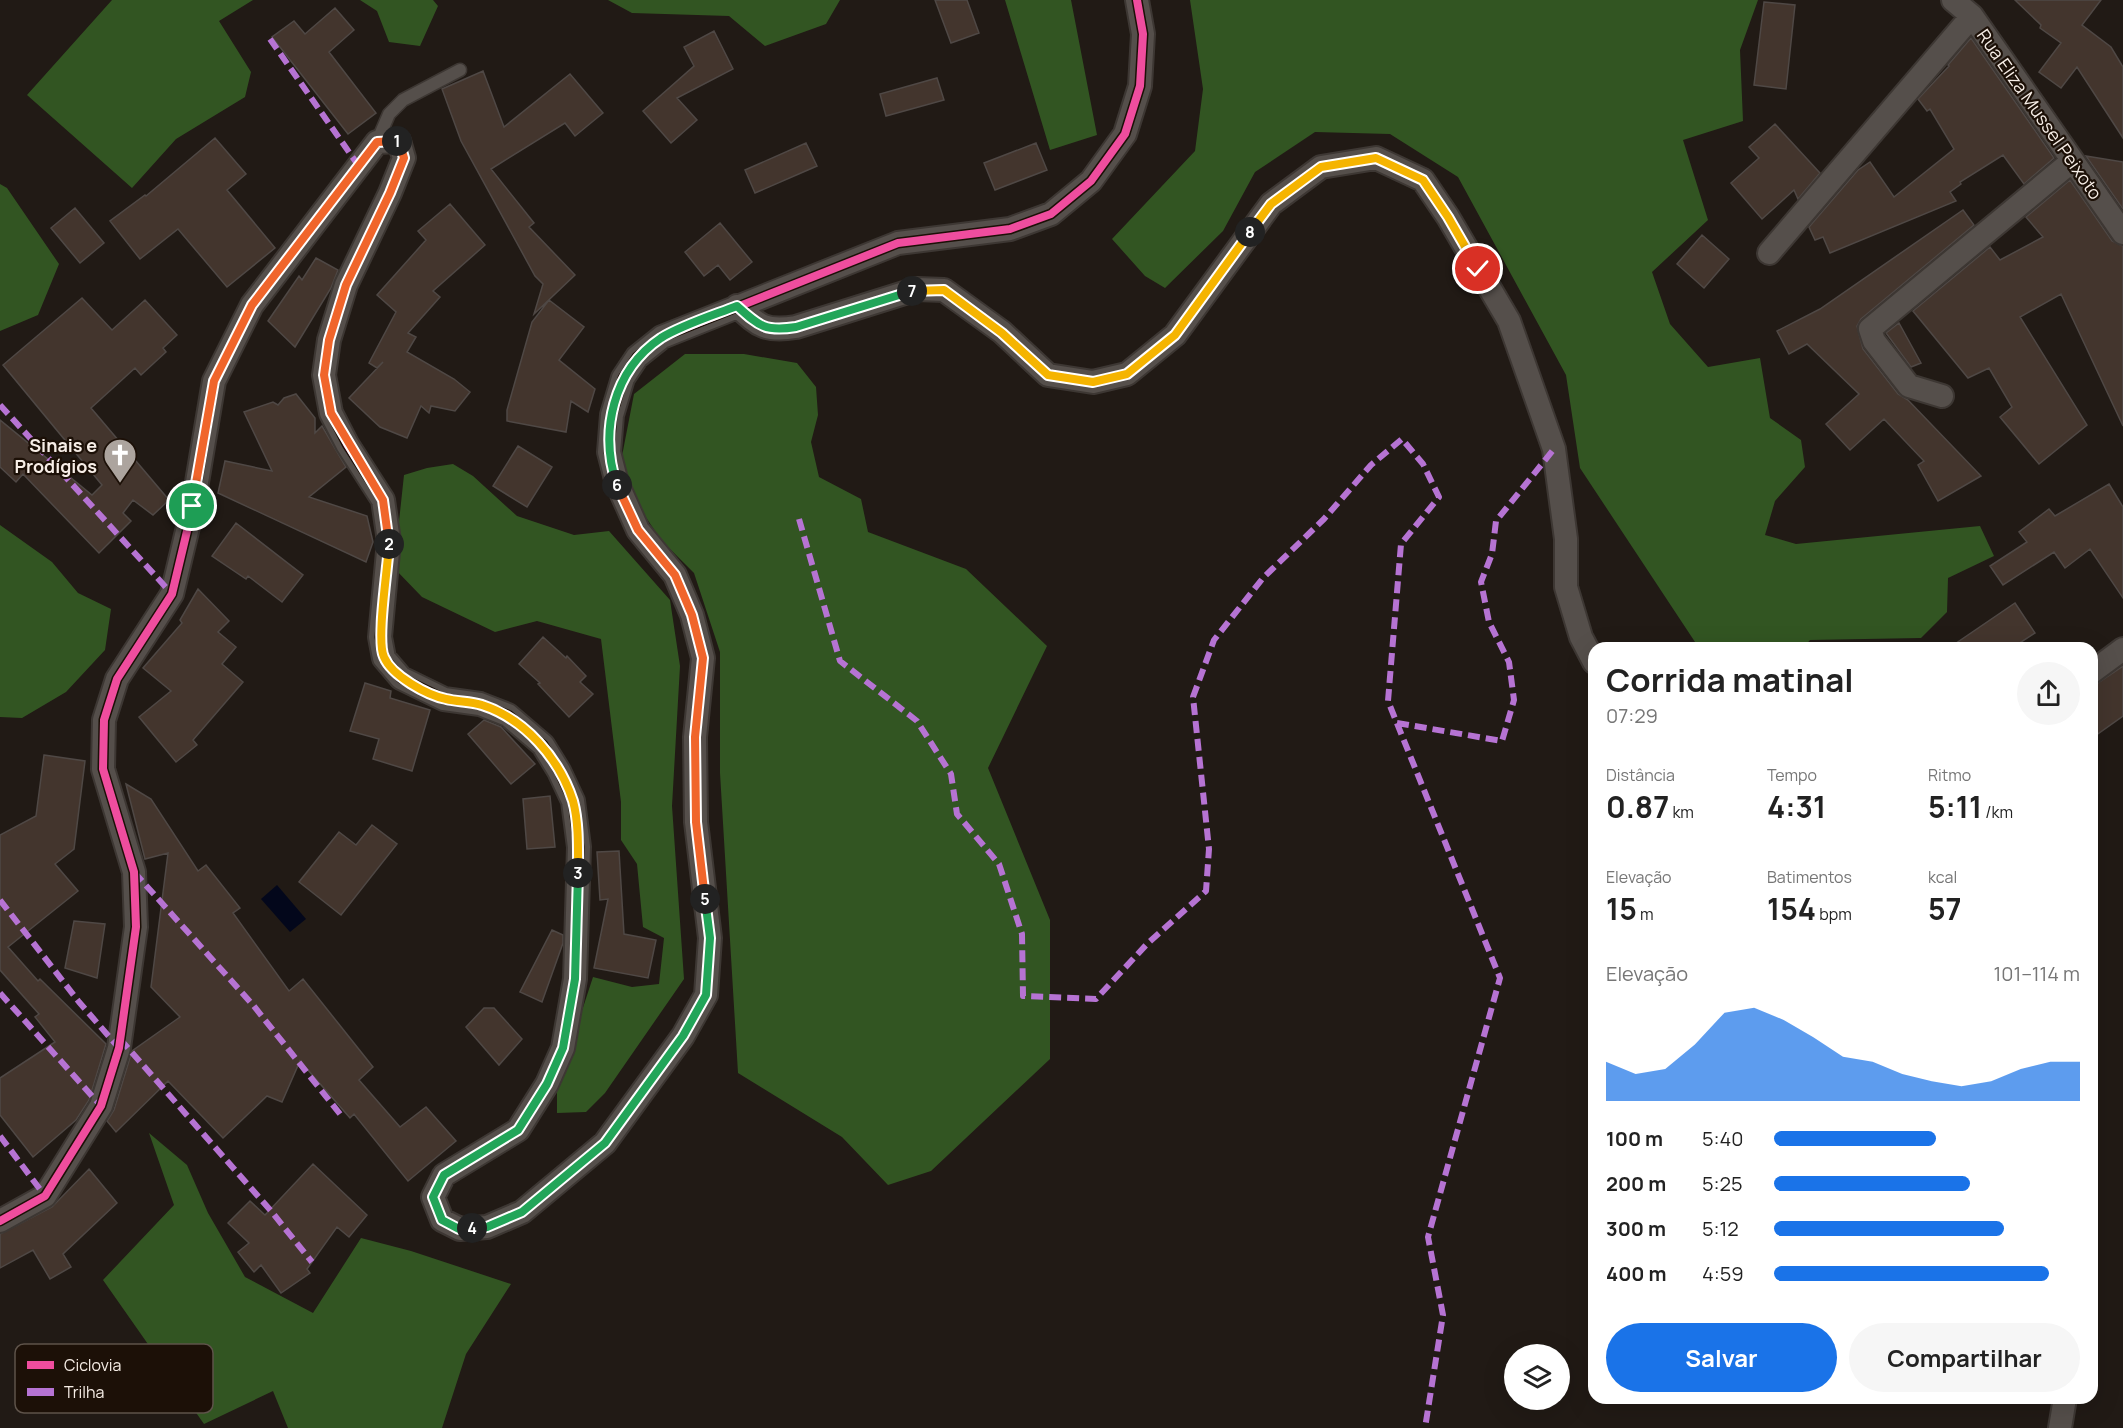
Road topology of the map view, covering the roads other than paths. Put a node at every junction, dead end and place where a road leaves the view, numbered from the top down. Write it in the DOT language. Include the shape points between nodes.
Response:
graph roads {
  1 [pos="1137,0"];
  2 [pos="1953,0"];
  3 [pos="1972,16"];
  4 [pos="460,70"];
  5 [pos="377,142"];
  6 [pos="2071,162"];
  7 [pos="2123,232"];
  8 [pos="1769,253"];
  9 [pos="737,306"];
  10 [pos="1942,396"];
  11 [pos="2123,649"];
  12 [pos="1588,650"];
  13 [pos="2098,668"];
  14 [pos="0,1221"];
  15 [pos="2064,1404"];
  16 [pos="2060,1428"];
  1 -- 9 [label="street" via="1143,34 1140,86 1125,134 1091,181 1051,214 1010,229 898,243"];
  2 -- 3 [label="street, Rua Eliza Mussel Peixoto"];
  3 -- 6 [label="street, Rua Eliza Mussel Peixoto"];
  3 -- 8 [label="street"];
  4 -- 5 [label="lane" via="403,100 389,114"];
  5 -- 9 [label="street" via="399,141 404,158 346,285 329,340 324,375 331,413 383,500 390,541 380,637 384,657 401,678 444,699 480,704 508,715 543,745 573,801 579,847 575,979 563,1048 547,1084 518,1130 444,1175 433,1197 442,1220 459,1229 487,1227 522,1212 605,1143 683,1036 706,995 710,938 696,822 695,737 703,658 692,615 675,575 638,530 616,483 609,452 612,415 622,378 638,357 662,337"];
  5 -- 14 [label="street" via="252,305 214,381 192,506 171,594 117,679 104,720 103,769 134,872 136,927 119,1048 101,1106 45,1196"];
  6 -- 7 [label="street, Rua Eliza Mussel Peixoto"];
  6 -- 10 [label="street" via="1870,329 1874,341 1909,386"];
  9 -- 12 [label="street" via="759,326 777,330 917,289 944,290 1002,333 1048,375 1093,382 1127,374 1175,335 1271,204 1321,167 1376,158 1423,180 1509,321 1554,449 1566,539 1566,588"];
  11 -- 13 [label="street"];
  15 -- 16 [label="street"];
}
